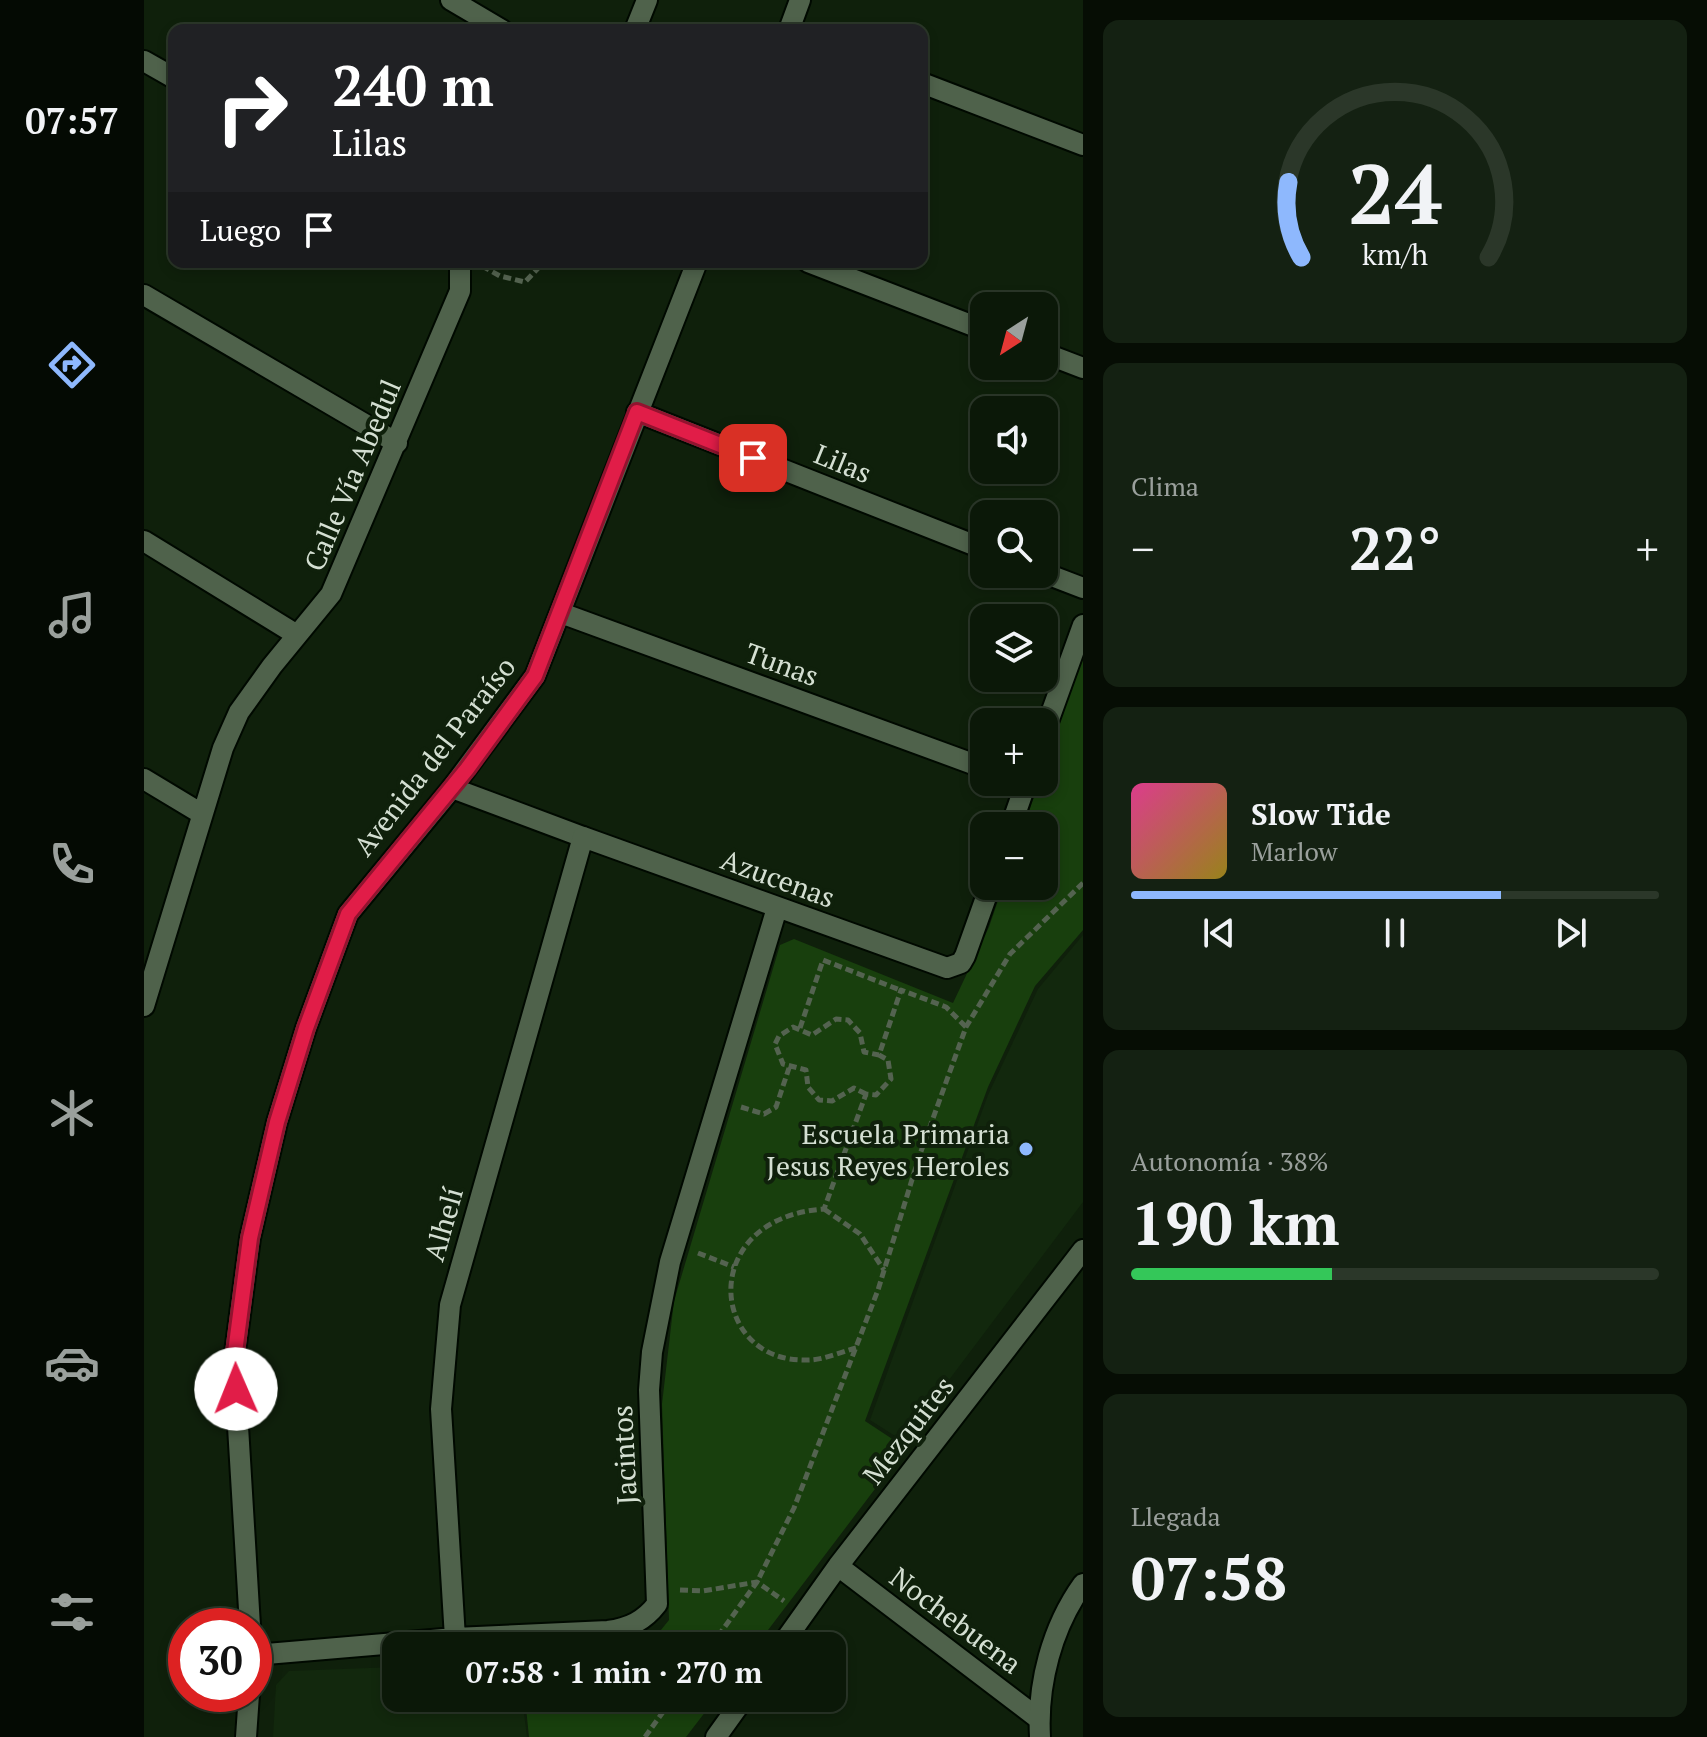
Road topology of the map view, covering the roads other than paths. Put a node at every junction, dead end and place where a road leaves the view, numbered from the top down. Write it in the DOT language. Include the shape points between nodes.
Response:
graph roads {
  1 [pos="451,0"];
  2 [pos="647,0"];
  3 [pos="800,0"];
  4 [pos="492,24"];
  5 [pos="637,24"];
  6 [pos="791,24"];
  7 [pos="144,61"];
  8 [pos="168,75"];
  9 [pos="928,85"];
  10 [pos="1083,145"];
  11 [pos="460,268"];
  12 [pos="695,268"];
  13 [pos="824,268"];
  14 [pos="144,295"];
  15 [pos="970,325"];
  16 [pos="1058,358"];
  17 [pos="1083,368"];
  18 [pos="637,412"];
  19 [pos="397,443"];
  20 [pos="144,541"];
  21 [pos="970,543"];
  22 [pos="1058,578"];
  23 [pos="1083,588"];
  24 [pos="561,613"];
  25 [pos="1083,625"];
  26 [pos="297,635"];
  27 [pos="1053,708"];
  28 [pos="970,763"];
  29 [pos="144,779"];
  30 [pos="452,788"];
  31 [pos="202,814"];
  32 [pos="583,837"];
  33 [pos="985,900"];
  34 [pos="777,908"];
  35 [pos="144,1006"];
  36 [pos="1083,1250"];
  37 [pos="838,1566"];
  38 [pos="1083,1584"];
  39 [pos="249,1608"];
  40 [pos="455,1632"];
  41 [pos="558,1632"];
  42 [pos="791,1632"];
  43 [pos="382,1644"];
  44 [pos="272,1653"];
  45 [pos="248,1712"];
  46 [pos="736,1712"];
  47 [pos="1040,1728"];
  48 [pos="724,1734"];
  49 [pos="246,1737"];
  1 -- 4 [label="street"];
  2 -- 5 [label="street"];
  3 -- 6 [label="street"];
  7 -- 8 [label="street"];
  9 -- 10 [label="street"];
  11 -- 19 [label="street, Calle Vía Abedul" via="460,291"];
  12 -- 18 [label="street, Avenida del Paraíso"];
  13 -- 15 [label="street"];
  14 -- 19 [label="street"];
  16 -- 17 [label="street"];
  18 -- 21 [label="street, Lilas"];
  18 -- 24 [label="street, Avenida del Paraíso"];
  19 -- 26 [label="street, Calle Vía Abedul" via="331,594"];
  20 -- 26 [label="street"];
  22 -- 23 [label="street"];
  24 -- 28 [label="street, Tunas"];
  24 -- 30 [label="street, Avenida del Paraíso" via="535,676"];
  25 -- 27 [label="street"];
  26 -- 31 [label="street, Calle Vía Abedul" via="239,712"];
  29 -- 31 [label="street"];
  30 -- 32 [label="street, Azucenas"];
  30 -- 39 [label="street, Avenida del Paraíso" via="348,914 277,1122 250,1238 234,1360"];
  31 -- 35 [label="street, Calle Vía Abedul"];
  32 -- 34 [label="street, Azucenas"];
  32 -- 40 [label="street, Alhelí" via="450,1305 441,1409"];
  33 -- 34 [label="street, Azucenas" via="965,956 955,967 937,966"];
  34 -- 41 [label="street, Jacintos" via="676,1245 652,1352 657,1604 648,1617 626,1628"];
  36 -- 37 [label="street, Mezquites"];
  37 -- 42 [label="street, Mezquites"];
  37 -- 47 [label="street, Nochebuena"];
  38 -- 47 [label="street" via="1050,1648"];
  43 -- 44 [label="street"];
  45 -- 49 [label="street"];
  46 -- 48 [label="street"];
}
